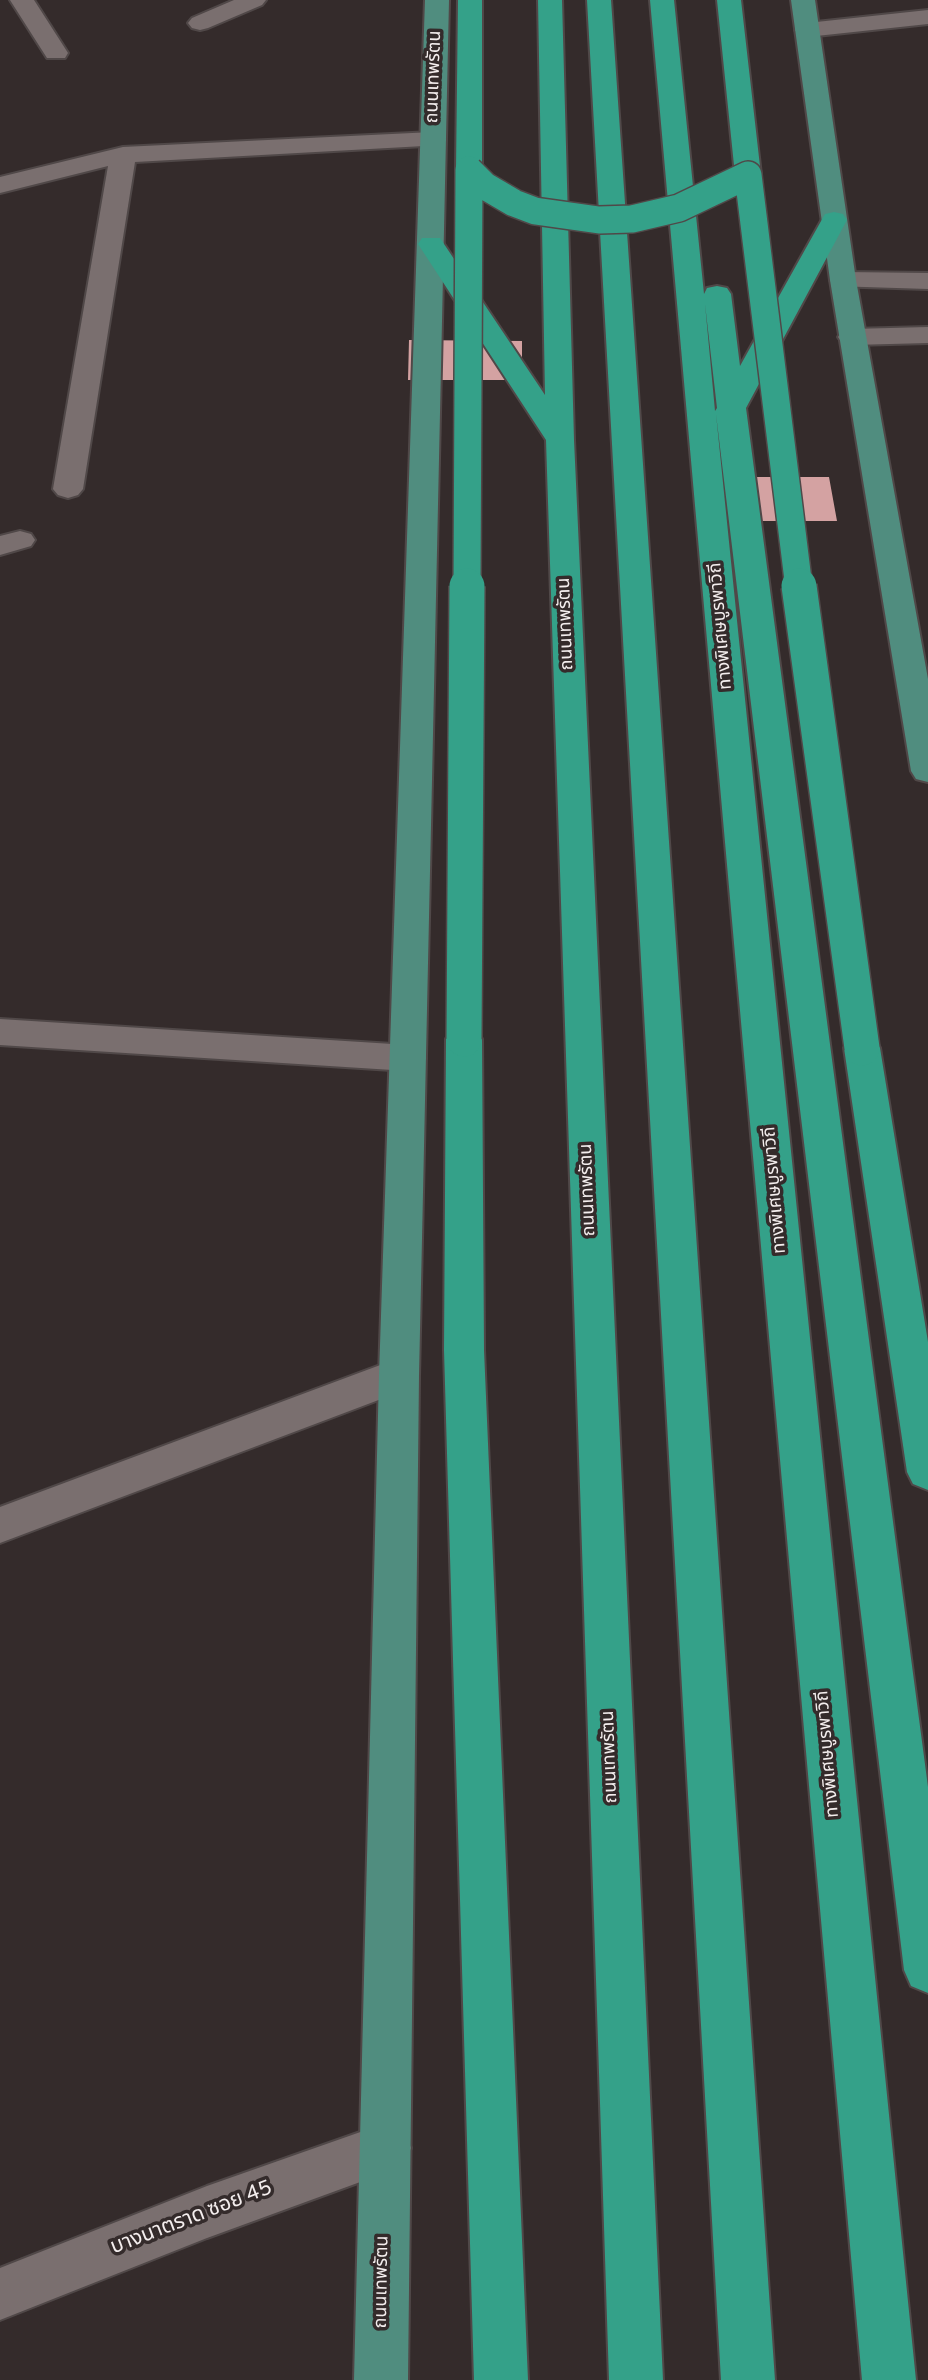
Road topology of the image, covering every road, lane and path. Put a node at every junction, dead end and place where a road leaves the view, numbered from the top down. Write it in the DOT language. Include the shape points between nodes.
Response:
graph roads {
  1 [pos="22,0"];
  2 [pos="254,0"];
  3 [pos="437,0"];
  4 [pos="470,0"];
  5 [pos="550,0"];
  6 [pos="599,0"];
  7 [pos="662,0"];
  8 [pos="686,0"];
  9 [pos="729,0"];
  10 [pos="803,0"];
  11 [pos="928,17"];
  12 [pos="200,23"];
  13 [pos="807,30"];
  14 [pos="56,53"];
  15 [pos="433,140"];
  16 [pos="122,155"];
  17 [pos="469,170"];
  18 [pos="748,175"];
  19 [pos="0,185"];
  20 [pos="834,220"];
  21 [pos="431,244"];
  22 [pos="843,279"];
  23 [pos="928,281"];
  24 [pos="928,335"];
  25 [pos="852,337"];
  26 [pos="729,412"];
  27 [pos="560,440"];
  28 [pos="68,489"];
  29 [pos="928,771"];
  30 [pos="0,1032"];
  31 [pos="408,1058"];
  32 [pos="400,1375"];
  33 [pos="928,1472"];
  34 [pos="0,1525"];
  35 [pos="928,1970"];
  36 [pos="386,2148"];
  37 [pos="0,2294"];
  38 [pos="381,2380"];
  39 [pos="501,2380"];
  40 [pos="636,2380"];
  41 [pos="748,2380"];
  42 [pos="889,2380"];
  1 -- 14 [label="street"];
  2 -- 12 [label="street"];
  3 -- 15 [label="main road, ถนนเทพรัตน"];
  4 -- 17 [label="highway"];
  5 -- 27 [label="highway, ถนนเทพรัตน"];
  6 -- 41 [label="highway"];
  7 -- 42 [label="highway, ทางพิเศษบูรพาวิถี"];
  8 -- 26 [label="highway"];
  9 -- 18 [label="highway"];
  10 -- 13 [label="main road"];
  11 -- 13 [label="street"];
  13 -- 20 [label="main road"];
  15 -- 16 [label="street"];
  15 -- 21 [label="main road, ถนนเทพรัตน"];
  16 -- 19 [label="street"];
  16 -- 28 [label="street"];
  17 -- 18 [label="highway, bridge" via="514,204 598,220 632,219 679,208"];
  17 -- 39 [label="highway, bridge" via="464,1350"];
  18 -- 33 [label="highway, bridge" via="788,509 862,1048"];
  20 -- 22 [label="main road"];
  20 -- 26 [label="highway"];
  21 -- 27 [label="highway"];
  21 -- 31 [label="main road, ถนนเทพรัตน"];
  22 -- 23 [label="street"];
  22 -- 25 [label="main road"];
  24 -- 25 [label="street"];
  25 -- 29 [label="main road"];
  26 -- 35 [label="highway"];
  27 -- 40 [label="highway, ถนนเทพรัตน"];
  30 -- 31 [label="street"];
  31 -- 32 [label="main road, ถนนเทพรัตน"];
  32 -- 34 [label="street"];
  32 -- 36 [label="main road, ถนนเทพรัตน"];
  36 -- 37 [label="street, บางนาตราด ซอย 45" via="206,2212"];
  36 -- 38 [label="main road, ถนนเทพรัตน"];
}
